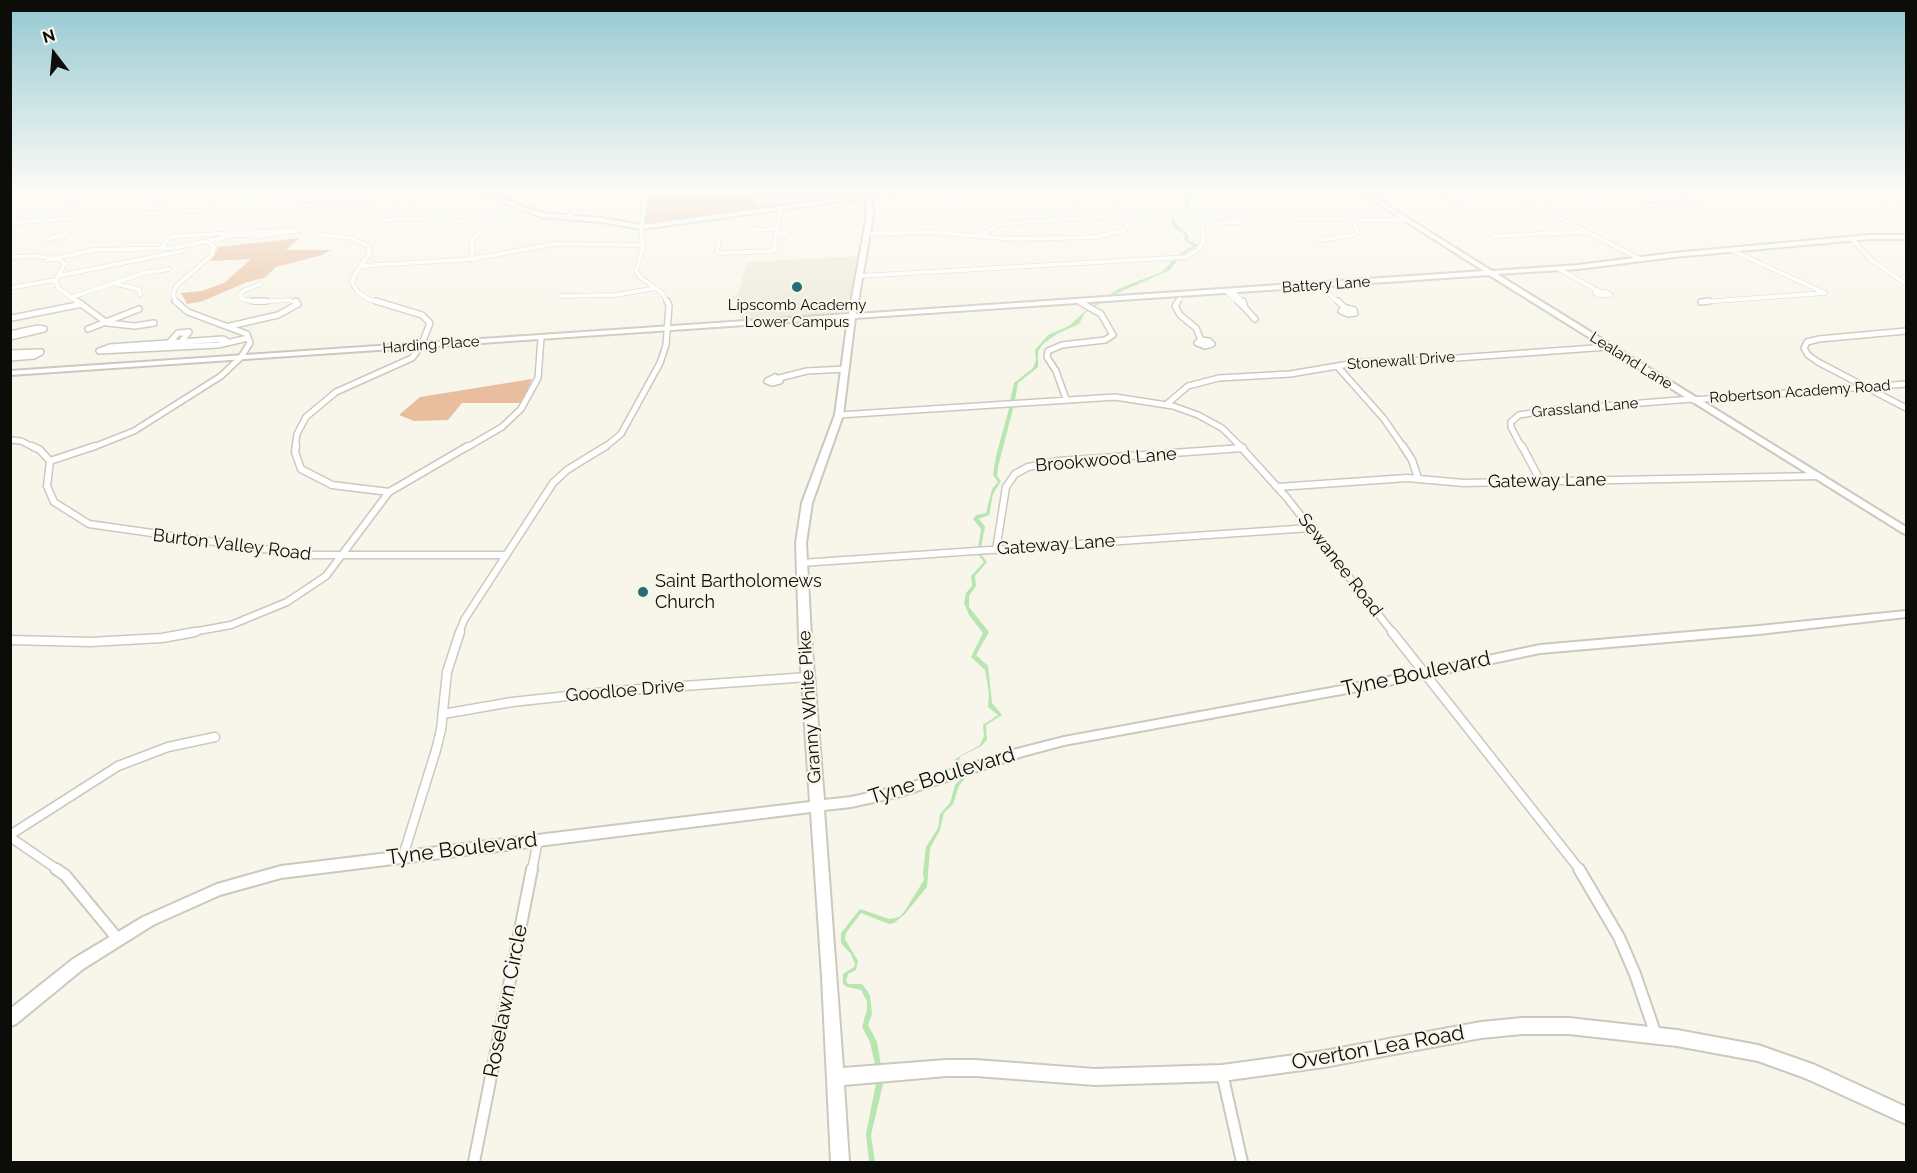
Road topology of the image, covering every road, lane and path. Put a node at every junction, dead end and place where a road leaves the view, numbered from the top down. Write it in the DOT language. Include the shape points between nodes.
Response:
graph roads {
  1 [pos="165,244"];
  2 [pos="196,244"];
  3 [pos="211,244"];
  4 [pos="364,244"];
  5 [pos="472,244"];
  6 [pos="718,244"];
  7 [pos="776,244"];
  8 [pos="866,244"];
  9 [pos="1202,244"];
  10 [pos="1445,244"];
  11 [pos="1610,244"];
  12 [pos="1800,244"];
  13 [pos="1855,244"];
  14 [pos="643,245"];
  15 [pos="200,247"];
  16 [pos="163,248"];
  17 [pos="1731,250"];
  18 [pos="152,256"];
  19 [pos="10,258"];
  20 [pos="54,258"];
  21 [pos="472,259"];
  22 [pos="1640,259"];
  23 [pos="47,260"];
  24 [pos="361,266"];
  25 [pos="61,269"];
  26 [pos="169,269"];
  27 [pos="1559,269"];
  28 [pos="1491,273"];
  29 [pos="860,276"];
  30 [pos="57,278"];
  31 [pos="1906,282"];
  32 [pos="116,284"];
  33 [pos="260,284"];
  34 [pos="1319,285"];
  35 [pos="10,288"];
  36 [pos="656,288"];
  37 [pos="1229,291"];
  38 [pos="1598,291"];
  39 [pos="140,295"];
  40 [pos="560,296"];
  41 [pos="72,297"];
  42 [pos="1178,297"];
  43 [pos="1080,302"];
  44 [pos="1701,302"];
  45 [pos="82,304"];
  46 [pos="1345,308"];
  47 [pos="139,309"];
  48 [pos="36,315"];
  49 [pos="12,318"];
  50 [pos="826,319"];
  51 [pos="1255,320"];
  52 [pos="852,321"];
  53 [pos="154,322"];
  54 [pos="107,323"];
  55 [pos="230,326"];
  56 [pos="88,329"];
  57 [pos="667,329"];
  58 [pos="1906,331"];
  59 [pos="10,335"];
  60 [pos="248,338"];
  61 [pos="541,338"];
  62 [pos="1201,340"];
  63 [pos="227,341"];
  64 [pos="181,342"];
  65 [pos="169,343"];
  66 [pos="421,346"];
  67 [pos="1608,347"];
  68 [pos="164,348"];
  69 [pos="10,353"];
  70 [pos="241,357"];
  71 [pos="10,358"];
  72 [pos="1337,366"];
  73 [pos="845,369"];
  74 [pos="10,373"];
  75 [pos="779,378"];
  76 [pos="1906,384"];
  77 [pos="1868,388"];
  78 [pos="1066,399"];
  79 [pos="1692,399"];
  80 [pos="1167,404"];
  81 [pos="1906,408"];
  82 [pos="839,415"];
  83 [pos="10,440"];
  84 [pos="1243,447"];
  85 [pos="50,461"];
  86 [pos="1818,476"];
  87 [pos="1418,478"];
  88 [pos="1540,480"];
  89 [pos="1278,487"];
  90 [pos="390,492"];
  91 [pos="1310,528"];
  92 [pos="1906,531"];
  93 [pos="996,550"];
  94 [pos="506,555"];
  95 [pos="343,556"];
  96 [pos="801,563"];
  97 [pos="1906,614"];
  98 [pos="10,640"];
  99 [pos="1425,672"];
  100 [pos="808,677"];
  101 [pos="442,714"];
  102 [pos="215,737"];
  103 [pos="816,807"];
  104 [pos="10,836"];
  105 [pos="538,840"];
  106 [pos="403,856"];
  107 [pos="117,938"];
  108 [pos="10,1019"];
  109 [pos="1656,1035"];
  110 [pos="1222,1073"];
  111 [pos="836,1077"];
  112 [pos="1906,1116"];
  113 [pos="474,1162"];
  114 [pos="840,1162"];
  115 [pos="1242,1162"];
  1 -- 16 [label="street"];
  2 -- 16 [label="street"];
  3 -- 55 [label="street" via="212,255 183,278 173,294 175,302 188,312"];
  4 -- 24 [label="street" via="369,246 369,255"];
  5 -- 21 [label="street"];
  6 -- 7 [label="street" via="719,253 772,251"];
  8 -- 29 [label="main road, Granny White Pike"];
  9 -- 29 [label="street" via="1196,252 1174,258"];
  10 -- 28 [label="main road, Lealand Lane"];
  11 -- 22 [label="street"];
  12 -- 17 [label="main road, Battery Lane"];
  13 -- 31 [label="street" via="1863,254"];
  14 -- 21 [label="street" via="553,244"];
  14 -- 36 [label="street" via="637,273"];
  15 -- 18 [label="street"];
  16 -- 18 [label="street"];
  16 -- 20 [label="street" via="93,250"];
  17 -- 22 [label="main road, Battery Lane"];
  17 -- 44 [label="street" via="1825,293"];
  18 -- 30 [label="street"];
  19 -- 20 [label="street"];
  19 -- 23 [label="street"];
  20 -- 23 [label="street"];
  20 -- 25 [label="street" via="65,264"];
  21 -- 24 [label="street"];
  22 -- 27 [label="main road, Battery Lane"];
  23 -- 25 [label="street"];
  24 -- 66 [label="street" via="352,283 358,292 368,299 422,315 430,323"];
  25 -- 30 [label="street"];
  26 -- 32 [label="street"];
  27 -- 28 [label="main road, Battery Lane"];
  27 -- 38 [label="street"];
  28 -- 34 [label="main road, Battery Lane"];
  28 -- 67 [label="main road, Lealand Lane"];
  29 -- 52 [label="main road, Granny White Pike"];
  30 -- 35 [label="street"];
  30 -- 41 [label="street" via="58,288"];
  32 -- 39 [label="street" via="139,289"];
  32 -- 41 [label="street"];
  33 -- 55 [label="street" via="243,291 242,299 289,300 298,304 278,315"];
  34 -- 37 [label="main road, Battery Lane"];
  34 -- 46 [label="street"];
  36 -- 40 [label="street" via="619,295"];
  36 -- 57 [label="street" via="669,304"];
  37 -- 42 [label="main road, Battery Lane"];
  37 -- 51 [label="street" via="1244,302"];
  41 -- 45 [label="street"];
  42 -- 43 [label="main road, Battery Lane"];
  42 -- 62 [label="street" via="1184,302 1177,309 1181,317 1196,328"];
  43 -- 52 [label="main road, Battery Lane"];
  43 -- 78 [label="street" via="1101,314 1113,337 1051,348 1047,356"];
  45 -- 48 [label="street"];
  45 -- 54 [label="street"];
  47 -- 54 [label="street"];
  48 -- 49 [label="street"];
  48 -- 59 [label="street" via="38,328 44,330"];
  50 -- 52 [label="main road, Battery Lane"];
  50 -- 57 [label="main road, Harding Place"];
  52 -- 73 [label="main road, Granny White Pike"];
  53 -- 54 [label="street" via="135,326"];
  54 -- 56 [label="street"];
  55 -- 60 [label="street" via="240,329"];
  57 -- 61 [label="main road, Harding Place"];
  57 -- 94 [label="street" via="660,363 624,431 558,478"];
  58 -- 77 [label="street" via="1819,339 1805,344 1805,351 1813,359"];
  60 -- 63 [label="street"];
  60 -- 70 [label="street" via="250,343"];
  61 -- 66 [label="main road, Harding Place"];
  61 -- 90 [label="street" via="538,378 521,409 502,427"];
  63 -- 64 [label="street"];
  63 -- 68 [label="street"];
  64 -- 65 [label="street"];
  64 -- 65 [label="street" via="189,332 178,333"];
  65 -- 68 [label="street"];
  65 -- 68 [label="street" via="107,347 99,351"];
  66 -- 70 [label="main road, Harding Place"];
  66 -- 90 [label="street" via="405,362 356,382 319,404 297,434 295,452 301,469 332,485"];
  67 -- 72 [label="street, Stonewall Drive"];
  67 -- 79 [label="main road, Lealand Lane"];
  69 -- 71 [label="street" via="41,352"];
  70 -- 74 [label="main road, Harding Place"];
  70 -- 85 [label="street" via="221,376 134,431"];
  72 -- 80 [label="street, Stonewall Drive" via="1290,374 1210,379 1186,388"];
  72 -- 87 [label="street" via="1384,419 1412,460"];
  73 -- 75 [label="street" via="813,370"];
  73 -- 82 [label="main road, Granny White Pike"];
  76 -- 77 [label="street, Robertson Academy Road"];
  77 -- 79 [label="street, Robertson Academy Road"];
  77 -- 81 [label="street"];
  78 -- 80 [label="street, Sewanee Road" via="1121,397"];
  78 -- 82 [label="street, Sewanee Road"];
  79 -- 86 [label="main road, Lealand Lane"];
  79 -- 88 [label="street, Grassland Lane" via="1519,415 1511,427"];
  80 -- 84 [label="street, Sewanee Road" via="1210,421"];
  82 -- 96 [label="main road, Granny White Pike" via="804,512"];
  83 -- 85 [label="street" via="40,450"];
  84 -- 89 [label="street, Sewanee Road"];
  84 -- 93 [label="street, Brookwood Lane" via="1028,466 1015,474 1006,487"];
  85 -- 95 [label="street, Burton Valley Road" via="47,486 54,502 89,524 242,548"];
  86 -- 88 [label="street, Gateway Lane"];
  86 -- 92 [label="main road, Lealand Lane"];
  87 -- 88 [label="street, Gateway Lane" via="1460,483"];
  87 -- 89 [label="street, Gateway Lane"];
  89 -- 91 [label="street, Sewanee Road"];
  90 -- 95 [label="street"];
  91 -- 93 [label="street, Gateway Lane"];
  91 -- 99 [label="street, Sewanee Road"];
  93 -- 96 [label="street, Gateway Lane"];
  94 -- 95 [label="street, Burton Valley Road"];
  94 -- 101 [label="street" via="460,628 447,672"];
  95 -- 98 [label="street" via="326,576 298,596 231,625 162,638 90,642"];
  96 -- 100 [label="main road, Granny White Pike"];
  97 -- 99 [label="main road, Tyne Boulevard" via="1548,647"];
  99 -- 103 [label="main road, Tyne Boulevard" via="1064,741 893,794"];
  99 -- 109 [label="street, Sewanee Road" via="1594,892 1627,953"];
  100 -- 101 [label="street, Goodloe Drive" via="614,691"];
  100 -- 103 [label="main road, Granny White Pike"];
  101 -- 106 [label="street" via="431,767"];
  102 -- 104 [label="street" via="158,750 118,766"];
  103 -- 105 [label="main road, Tyne Boulevard"];
  103 -- 111 [label="main road, Granny White Pike"];
  104 -- 107 [label="street" via="65,875"];
  105 -- 106 [label="main road, Tyne Boulevard"];
  105 -- 113 [label="street, Roselawn Circle"];
  106 -- 107 [label="main road, Tyne Boulevard" via="312,867 245,882 182,905"];
  107 -- 108 [label="main road, Tyne Boulevard" via="68,971"];
  109 -- 110 [label="main road, Overton Lea Road" via="1569,1026 1504,1027"];
  109 -- 112 [label="main road, Overton Lea Road" via="1770,1057"];
  110 -- 111 [label="main road, Overton Lea Road" via="1095,1077 946,1068"];
  110 -- 115 [label="street"];
  111 -- 114 [label="main road, Granny White Pike"];
}
